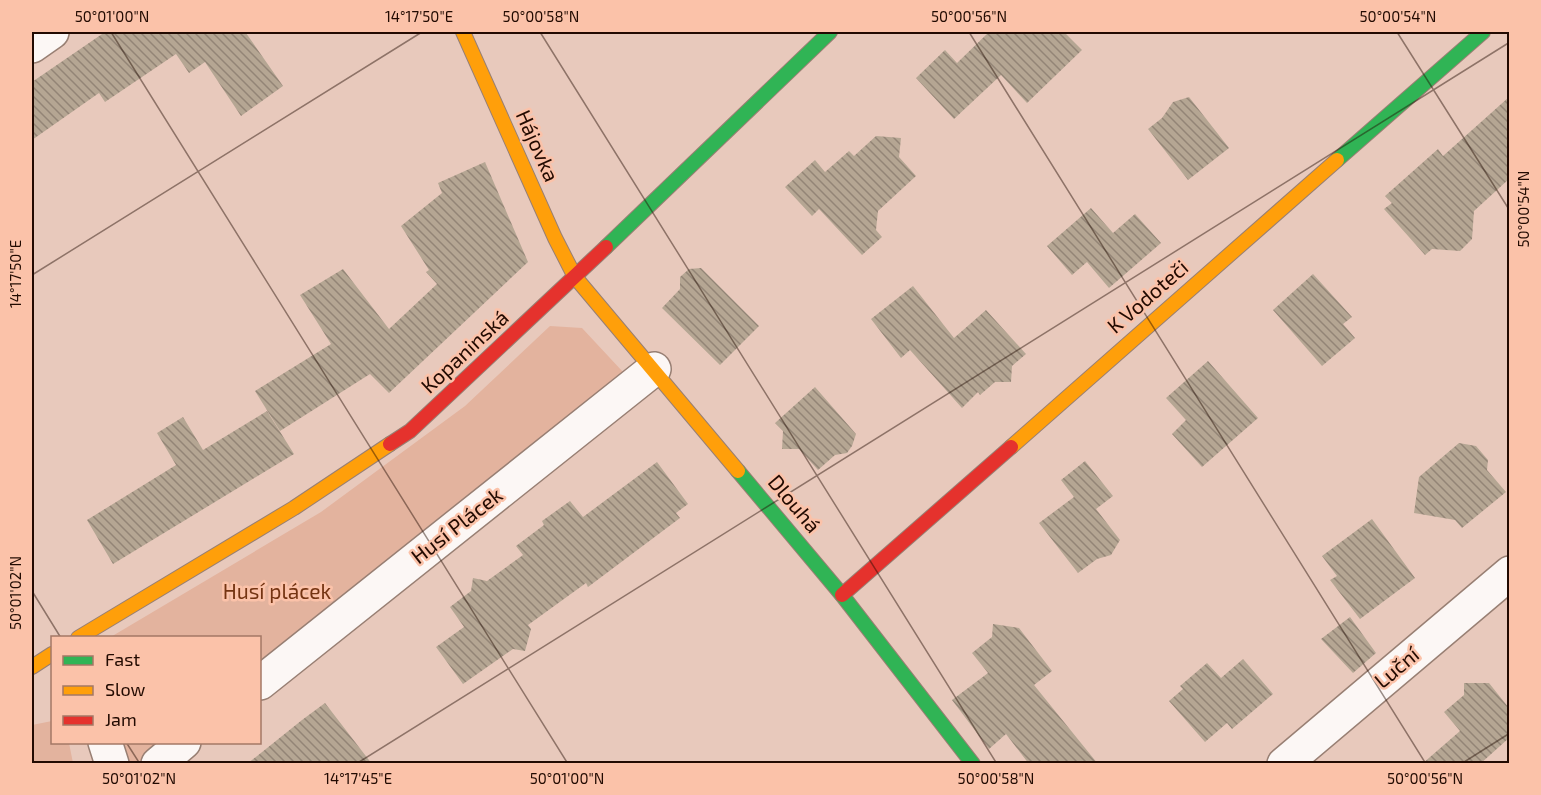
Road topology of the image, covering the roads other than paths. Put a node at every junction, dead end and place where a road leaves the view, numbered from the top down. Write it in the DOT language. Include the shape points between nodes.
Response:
graph roads {
  1 [pos="52,32"];
  2 [pos="463,32"];
  3 [pos="830,32"];
  4 [pos="1483,32"];
  5 [pos="32,46"];
  6 [pos="575,277"];
  7 [pos="654,369"];
  8 [pos="1509,573"];
  9 [pos="842,595"];
  10 [pos="81,636"];
  11 [pos="51,655"];
  12 [pos="32,667"];
  13 [pos="261,681"];
  14 [pos="106,744"];
  15 [pos="182,744"];
  16 [pos="112,764"];
  17 [pos="158,764"];
  18 [pos="973,764"];
  19 [pos="1284,764"];
  1 -- 5 [label="street"];
  2 -- 6 [label="street, Hájovka"];
  3 -- 6 [label="street, Kopaninská"];
  4 -- 9 [label="street, K Vodoteči"];
  6 -- 7 [label="street, Dlouhá"];
  6 -- 10 [label="street, Kopaninská" via="410,431 294,508"];
  7 -- 9 [label="street, Dlouhá"];
  7 -- 13 [label="street, Husí Plácek"];
  8 -- 19 [label="street, Luční"];
  9 -- 18 [label="street, Dlouhá"];
  11 -- 12 [label="street"];
  14 -- 16 [label="street"];
  15 -- 17 [label="street"];
}
